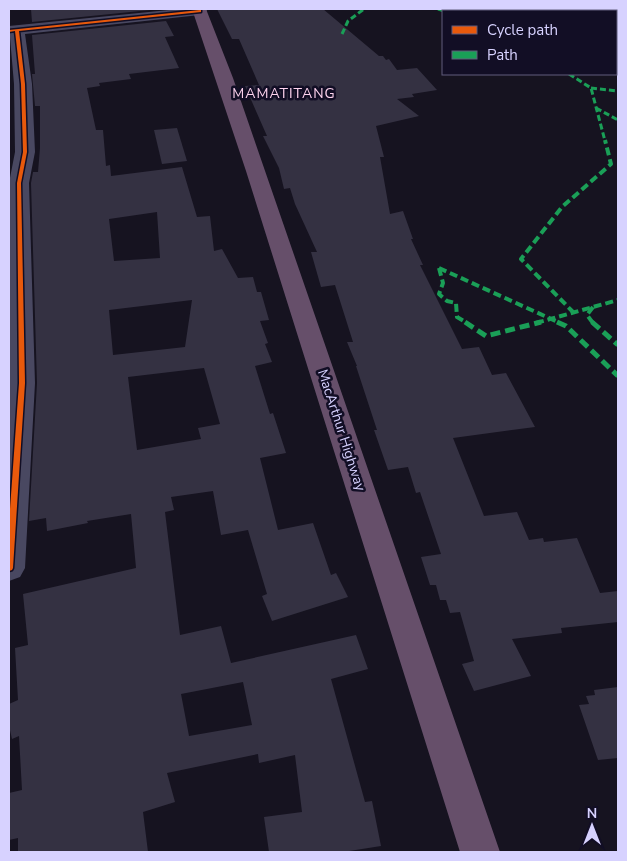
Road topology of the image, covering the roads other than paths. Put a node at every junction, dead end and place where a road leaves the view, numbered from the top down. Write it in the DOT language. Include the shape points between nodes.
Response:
graph roads {
  1 [pos="199,10"];
  2 [pos="98,15"];
  3 [pos="13,30"];
  4 [pos="16,85"];
  5 [pos="17,153"];
  6 [pos="10,534"];
  7 [pos="9,568"];
  8 [pos="480,852"];
  1 -- 2 [label="street"];
  1 -- 8 [label="highway, MacArthur Highway" via="225,78"];
  2 -- 3 [label="street"];
  3 -- 4 [label="street"];
  4 -- 5 [label="street"];
  5 -- 6 [label="street" via="22,383"];
  6 -- 7 [label="street"];
}
